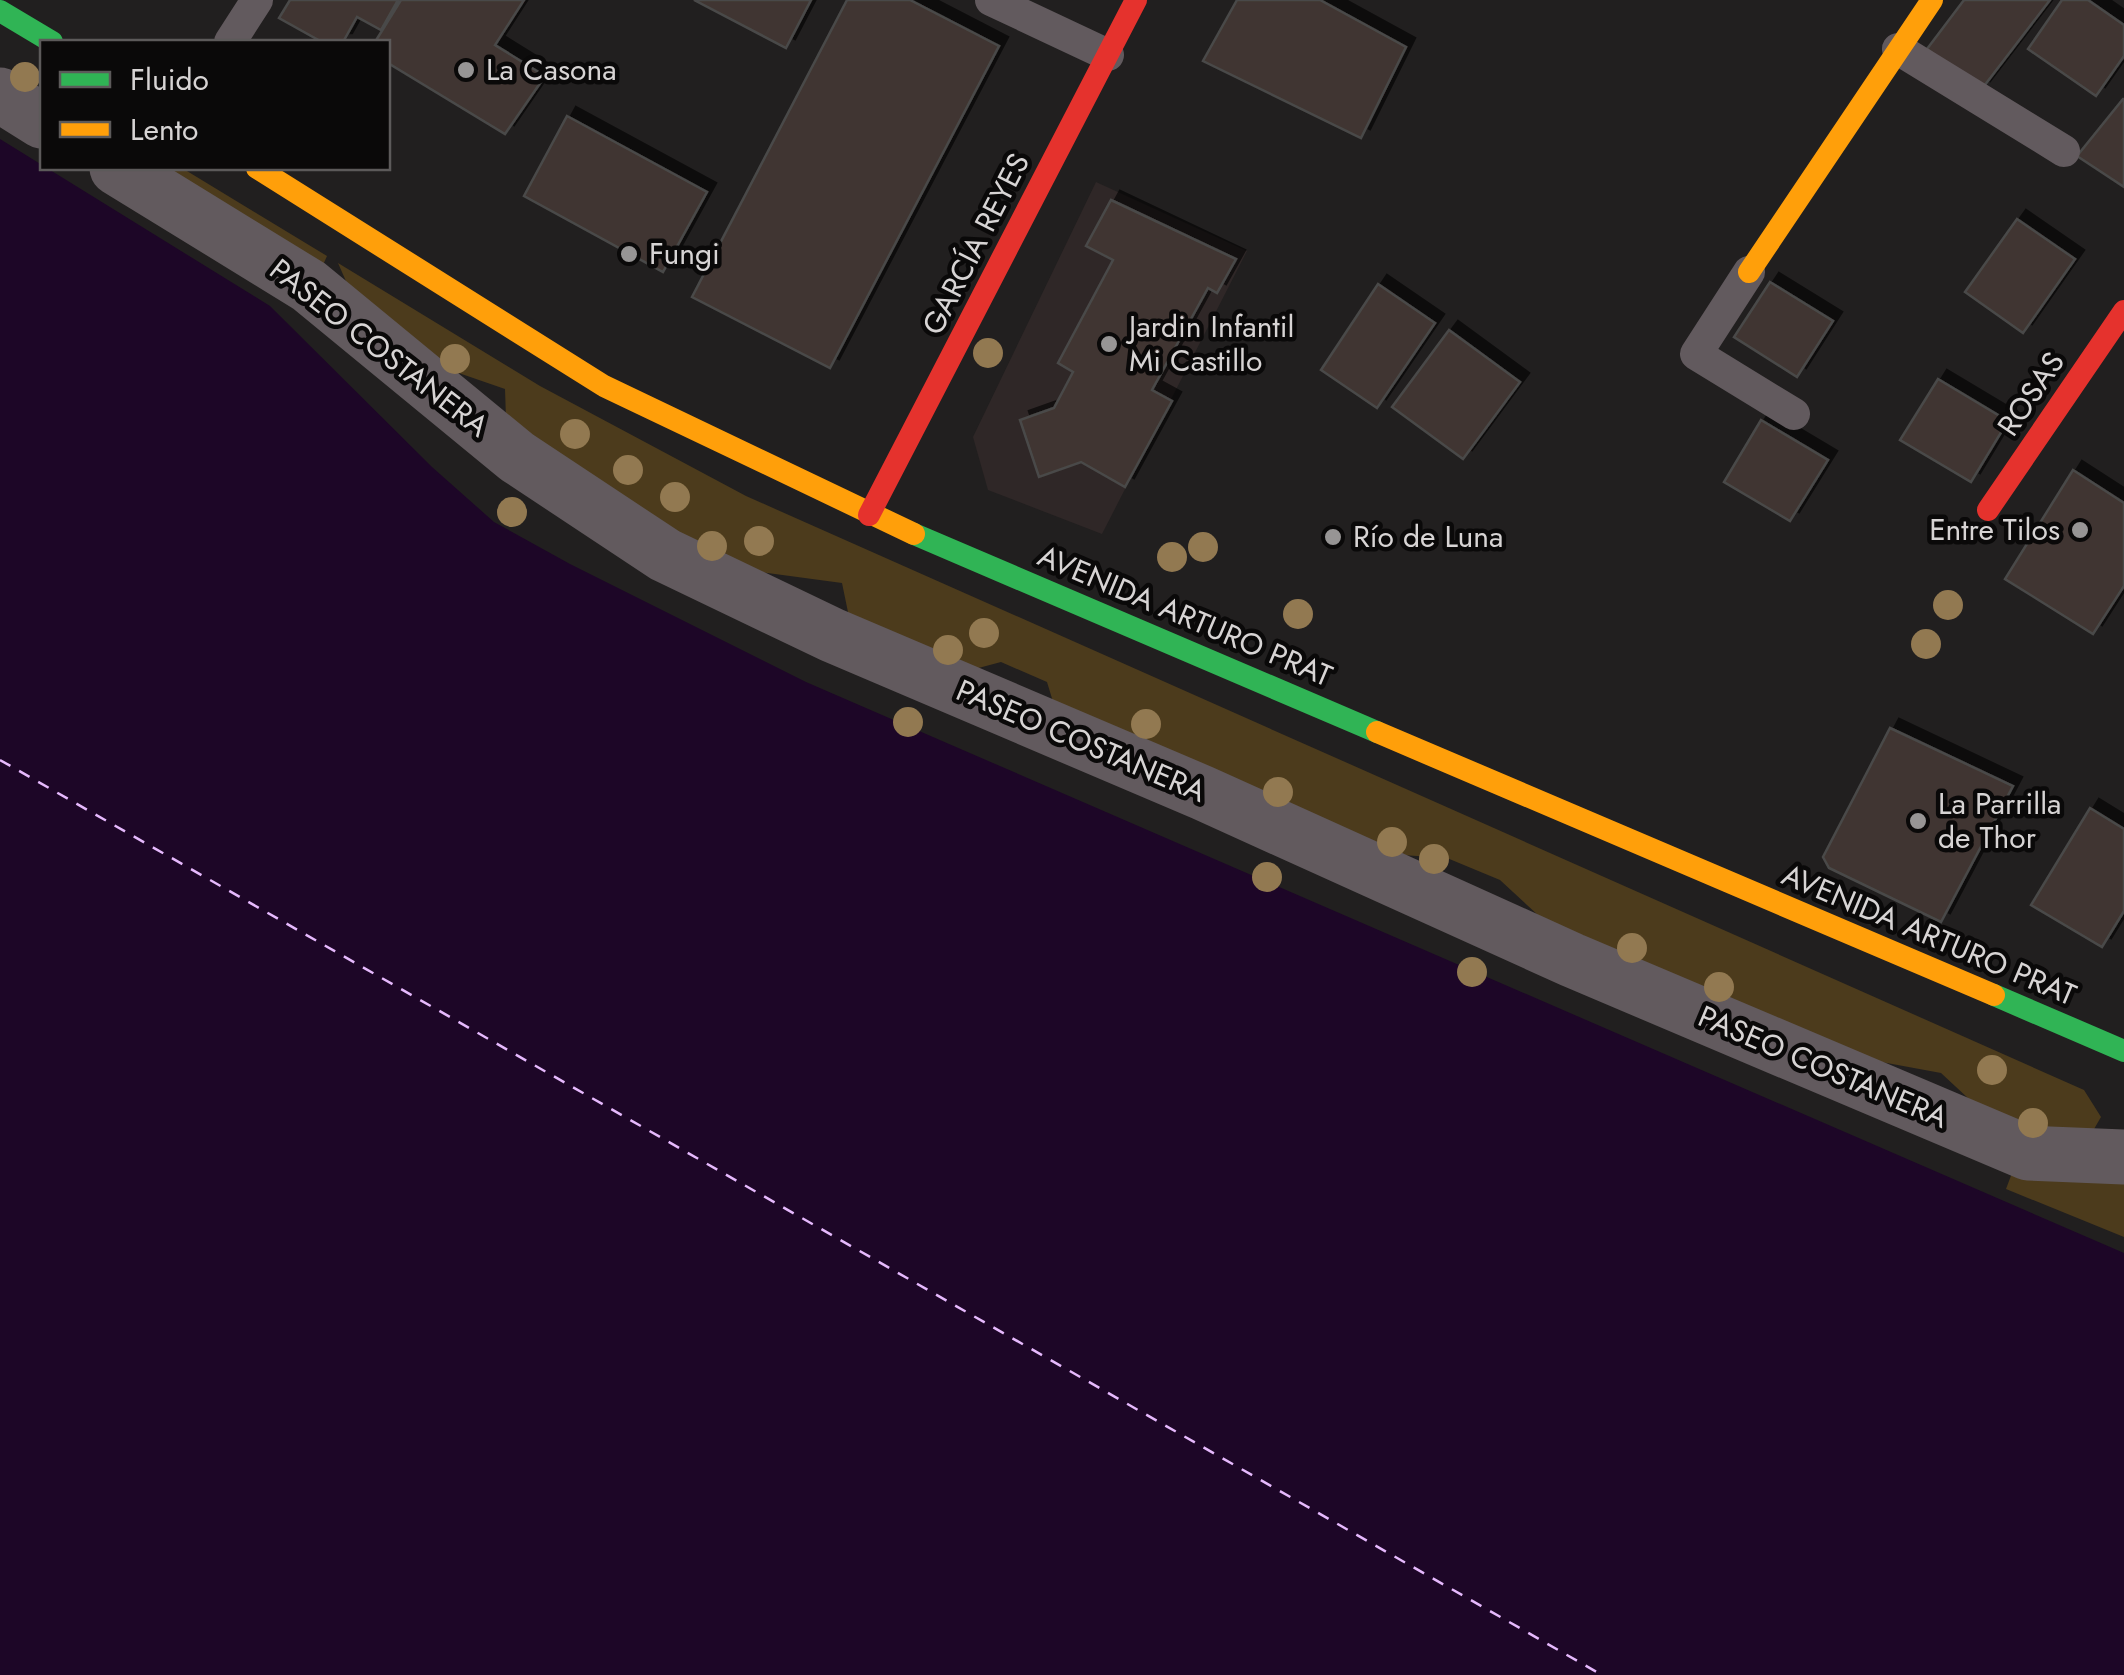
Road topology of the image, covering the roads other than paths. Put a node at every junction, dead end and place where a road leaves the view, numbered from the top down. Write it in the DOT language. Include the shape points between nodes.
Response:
graph roads {
  1 [pos="256,0"];
  2 [pos="991,0"];
  3 [pos="1136,0"];
  4 [pos="1932,0"];
  5 [pos="0,11"];
  6 [pos="49,40"];
  7 [pos="231,40"];
  8 [pos="1898,49"];
  9 [pos="1108,56"];
  10 [pos="0,95"];
  11 [pos="40,120"];
  12 [pos="2064,150"];
  13 [pos="120,170"];
  14 [pos="259,170"];
  15 [pos="1749,272"];
  16 [pos="2124,311"];
  17 [pos="1794,414"];
  18 [pos="1988,510"];
  19 [pos="869,515"];
  20 [pos="2124,1051"];
  21 [pos="2124,1157"];
  1 -- 7 [label="lane"];
  2 -- 9 [label="lane"];
  3 -- 9 [label="main road, GARCÍA REYES"];
  4 -- 8 [label="main road"];
  5 -- 6 [label="main road"];
  8 -- 12 [label="lane"];
  8 -- 15 [label="main road"];
  9 -- 19 [label="main road, GARCÍA REYES"];
  10 -- 11 [label="street"];
  13 -- 21 [label="street, PASEO COSTANERA" via="312,288 517,457 666,555 832,635 1203,792 1572,960 2028,1153"];
  14 -- 19 [label="main road, AVENIDA ARTURO PRAT" via="604,386"];
  15 -- 17 [label="lane" via="1696,354"];
  16 -- 18 [label="main road, ROSAS"];
  19 -- 20 [label="main road, AVENIDA ARTURO PRAT"];
}
